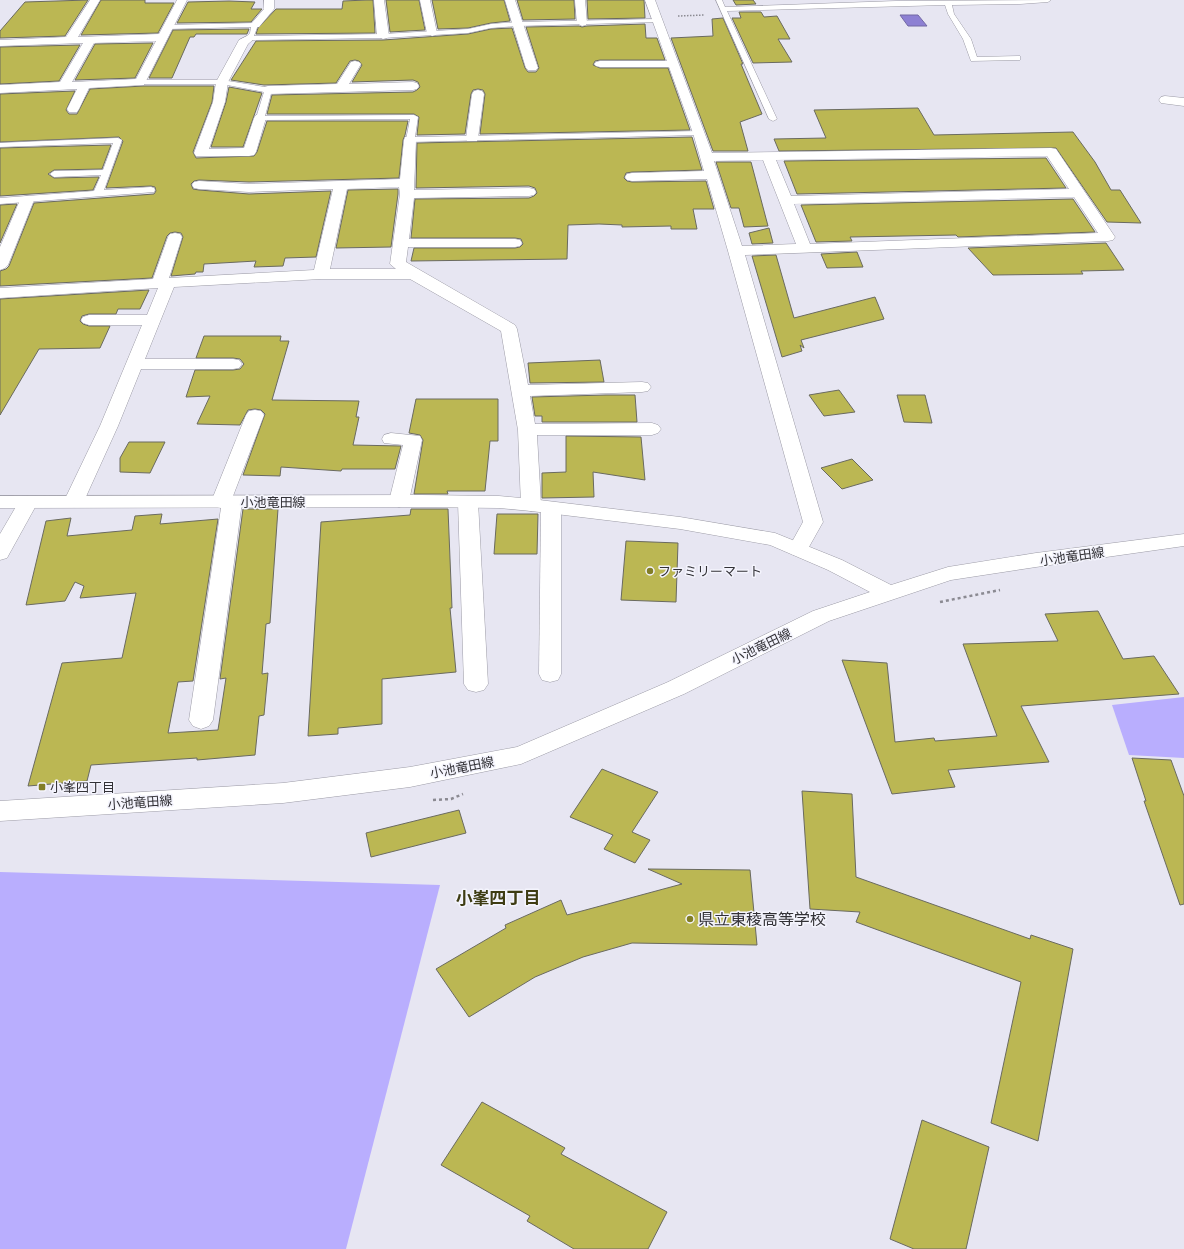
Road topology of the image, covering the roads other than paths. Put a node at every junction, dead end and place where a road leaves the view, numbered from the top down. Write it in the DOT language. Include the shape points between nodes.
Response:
graph roads {
  1 [pos="95,0"];
  2 [pos="181,0"];
  3 [pos="193,0"];
  4 [pos="269,0"];
  5 [pos="379,0"];
  6 [pos="425,0"];
  7 [pos="510,0"];
  8 [pos="580,0"];
  9 [pos="650,0"];
  10 [pos="719,0"];
  11 [pos="1048,0"];
  12 [pos="896,1"];
  13 [pos="948,2"];
  14 [pos="723,9"];
  15 [pos="657,21"];
  16 [pos="582,23"];
  17 [pos="518,24"];
  18 [pos="255,25"];
  19 [pos="164,32"];
  20 [pos="432,33"];
  21 [pos="383,36"];
  22 [pos="249,38"];
  23 [pos="70,40"];
  24 [pos="90,40"];
  25 [pos="0,42"];
  26 [pos="1016,58"];
  27 [pos="355,64"];
  28 [pos="600,64"];
  29 [pos="674,64"];
  30 [pos="532,68"];
  31 [pos="140,82"];
  32 [pos="222,82"];
  33 [pos="84,85"];
  34 [pos="64,86"];
  35 [pos="413,86"];
  36 [pos="341,88"];
  37 [pos="0,89"];
  38 [pos="268,90"];
  39 [pos="478,94"];
  40 [pos="1165,100"];
  41 [pos="1184,102"];
  42 [pos="73,109"];
  43 [pos="260,118"];
  44 [pos="773,119"];
  45 [pos="699,133"];
  46 [pos="472,138"];
  47 [pos="410,140"];
  48 [pos="0,145"];
  49 [pos="768,156"];
  50 [pos="706,157"];
  51 [pos="106,172"];
  52 [pos="54,174"];
  53 [pos="712,175"];
  54 [pos="632,177"];
  55 [pos="341,185"];
  56 [pos="199,186"];
  57 [pos="406,188"];
  58 [pos="151,190"];
  59 [pos="529,192"];
  60 [pos="98,193"];
  61 [pos="1078,193"];
  62 [pos="27,200"];
  63 [pos="786,200"];
  64 [pos="0,202"];
  65 [pos="175,237"];
  66 [pos="400,243"];
  67 [pos="515,243"];
  68 [pos="805,249"];
  69 [pos="736,251"];
  70 [pos="1,258"];
  71 [pos="321,274"];
  72 [pos="413,274"];
  73 [pos="163,283"];
  74 [pos="0,293"];
  75 [pos="89,320"];
  76 [pos="153,320"];
  77 [pos="135,364"];
  78 [pos="233,364"];
  79 [pos="642,387"];
  80 [pos="520,391"];
  81 [pos="255,415"];
  82 [pos="652,429"];
  83 [pos="527,430"];
  84 [pos="391,439"];
  85 [pos="74,501"];
  86 [pos="399,501"];
  87 [pos="0,502"];
  88 [pos="28,502"];
  89 [pos="227,502"];
  90 [pos="468,502"];
  91 [pos="541,506"];
  92 [pos="1184,540"];
  93 [pos="798,549"];
  94 [pos="0,553"];
  95 [pos="891,594"];
  96 [pos="550,674"];
  97 [pos="476,684"];
  98 [pos="201,720"];
  99 [pos="0,811"];
  1 -- 23 [label="street"];
  2 -- 3 [label="street"];
  2 -- 19 [label="street"];
  4 -- 18 [label="street" via="269,9"];
  5 -- 21 [label="street"];
  6 -- 20 [label="street"];
  7 -- 17 [label="street"];
  8 -- 16 [label="street"];
  9 -- 15 [label="street"];
  10 -- 14 [label="lane"];
  11 -- 13 [label="lane"];
  12 -- 13 [label="lane"];
  12 -- 14 [label="lane"];
  13 -- 26 [label="lane" via="951,14 967,39 974,59"];
  14 -- 44 [label="lane"];
  15 -- 16 [label="lane"];
  15 -- 29 [label="street"];
  16 -- 17 [label="lane"];
  17 -- 20 [label="lane"];
  17 -- 30 [label="street"];
  18 -- 19 [label="lane"];
  18 -- 22 [label="lane"];
  19 -- 24 [label="street"];
  19 -- 31 [label="street"];
  20 -- 21 [label="lane"];
  21 -- 22 [label="lane"];
  22 -- 32 [label="street" via="243,42"];
  23 -- 24 [label="street"];
  23 -- 25 [label="street"];
  24 -- 34 [label="street"];
  27 -- 36 [label="street"];
  28 -- 29 [label="street"];
  29 -- 45 [label="street"];
  31 -- 32 [label="lane"];
  31 -- 33 [label="street"];
  32 -- 38 [label="lane"];
  32 -- 43 [label="street" via="219,102 201,153 248,152"];
  33 -- 34 [label="street"];
  33 -- 42 [label="street"];
  34 -- 37 [label="street"];
  35 -- 36 [label="street"];
  36 -- 38 [label="street" via="311,84"];
  38 -- 43 [label="lane"];
  39 -- 46 [label="street"];
  40 -- 41 [label="street"];
  43 -- 47 [label="lane" via="414,117"];
  45 -- 46 [label="lane"];
  45 -- 50 [label="street"];
  46 -- 47 [label="lane"];
  47 -- 57 [label="street"];
  48 -- 51 [label="lane" via="118,140"];
  49 -- 50 [label="street"];
  49 -- 61 [label="street" via="1051,152"];
  49 -- 63 [label="street"];
  50 -- 53 [label="street"];
  51 -- 52 [label="lane"];
  51 -- 60 [label="lane"];
  53 -- 54 [label="street"];
  53 -- 69 [label="street"];
  55 -- 56 [label="street" via="249,188"];
  55 -- 57 [label="street"];
  55 -- 71 [label="street"];
  57 -- 59 [label="street"];
  57 -- 66 [label="street"];
  58 -- 60 [label="lane"];
  60 -- 62 [label="lane"];
  61 -- 63 [label="street"];
  61 -- 68 [label="street" via="1108,237"];
  62 -- 64 [label="lane"];
  62 -- 70 [label="street"];
  63 -- 68 [label="street"];
  65 -- 73 [label="street"];
  66 -- 67 [label="street"];
  66 -- 72 [label="street" via="398,264"];
  68 -- 69 [label="street"];
  69 -- 93 [label="street" via="813,522"];
  71 -- 72 [label="street"];
  71 -- 73 [label="street"];
  72 -- 80 [label="street" via="509,329"];
  73 -- 74 [label="street"];
  73 -- 76 [label="street"];
  75 -- 76 [label="street"];
  76 -- 77 [label="street"];
  77 -- 78 [label="street"];
  77 -- 85 [label="street"];
  79 -- 80 [label="street"];
  80 -- 83 [label="street"];
  81 -- 89 [label="street"];
  82 -- 83 [label="street"];
  83 -- 91 [label="street"];
  84 -- 86 [label="street" via="413,440"];
  85 -- 88 [label="street, 小池竜田線"];
  85 -- 89 [label="street, 小池竜田線"];
  86 -- 89 [label="street, 小池竜田線"];
  86 -- 90 [label="street, 小池竜田線"];
  87 -- 88 [label="street, 小池竜田線"];
  88 -- 94 [label="street"];
  89 -- 98 [label="street"];
  90 -- 91 [label="street, 小池竜田線"];
  90 -- 97 [label="street"];
  91 -- 93 [label="street, 小池竜田線" via="680,523 775,539"];
  91 -- 96 [label="street"];
  92 -- 95 [label="street, 小池竜田線" via="948,574"];
  93 -- 95 [label="street, 小池竜田線" via="835,564"];
  95 -- 99 [label="street, 小池竜田線" via="821,616 676,688 521,755 410,777 283,793"];
}
